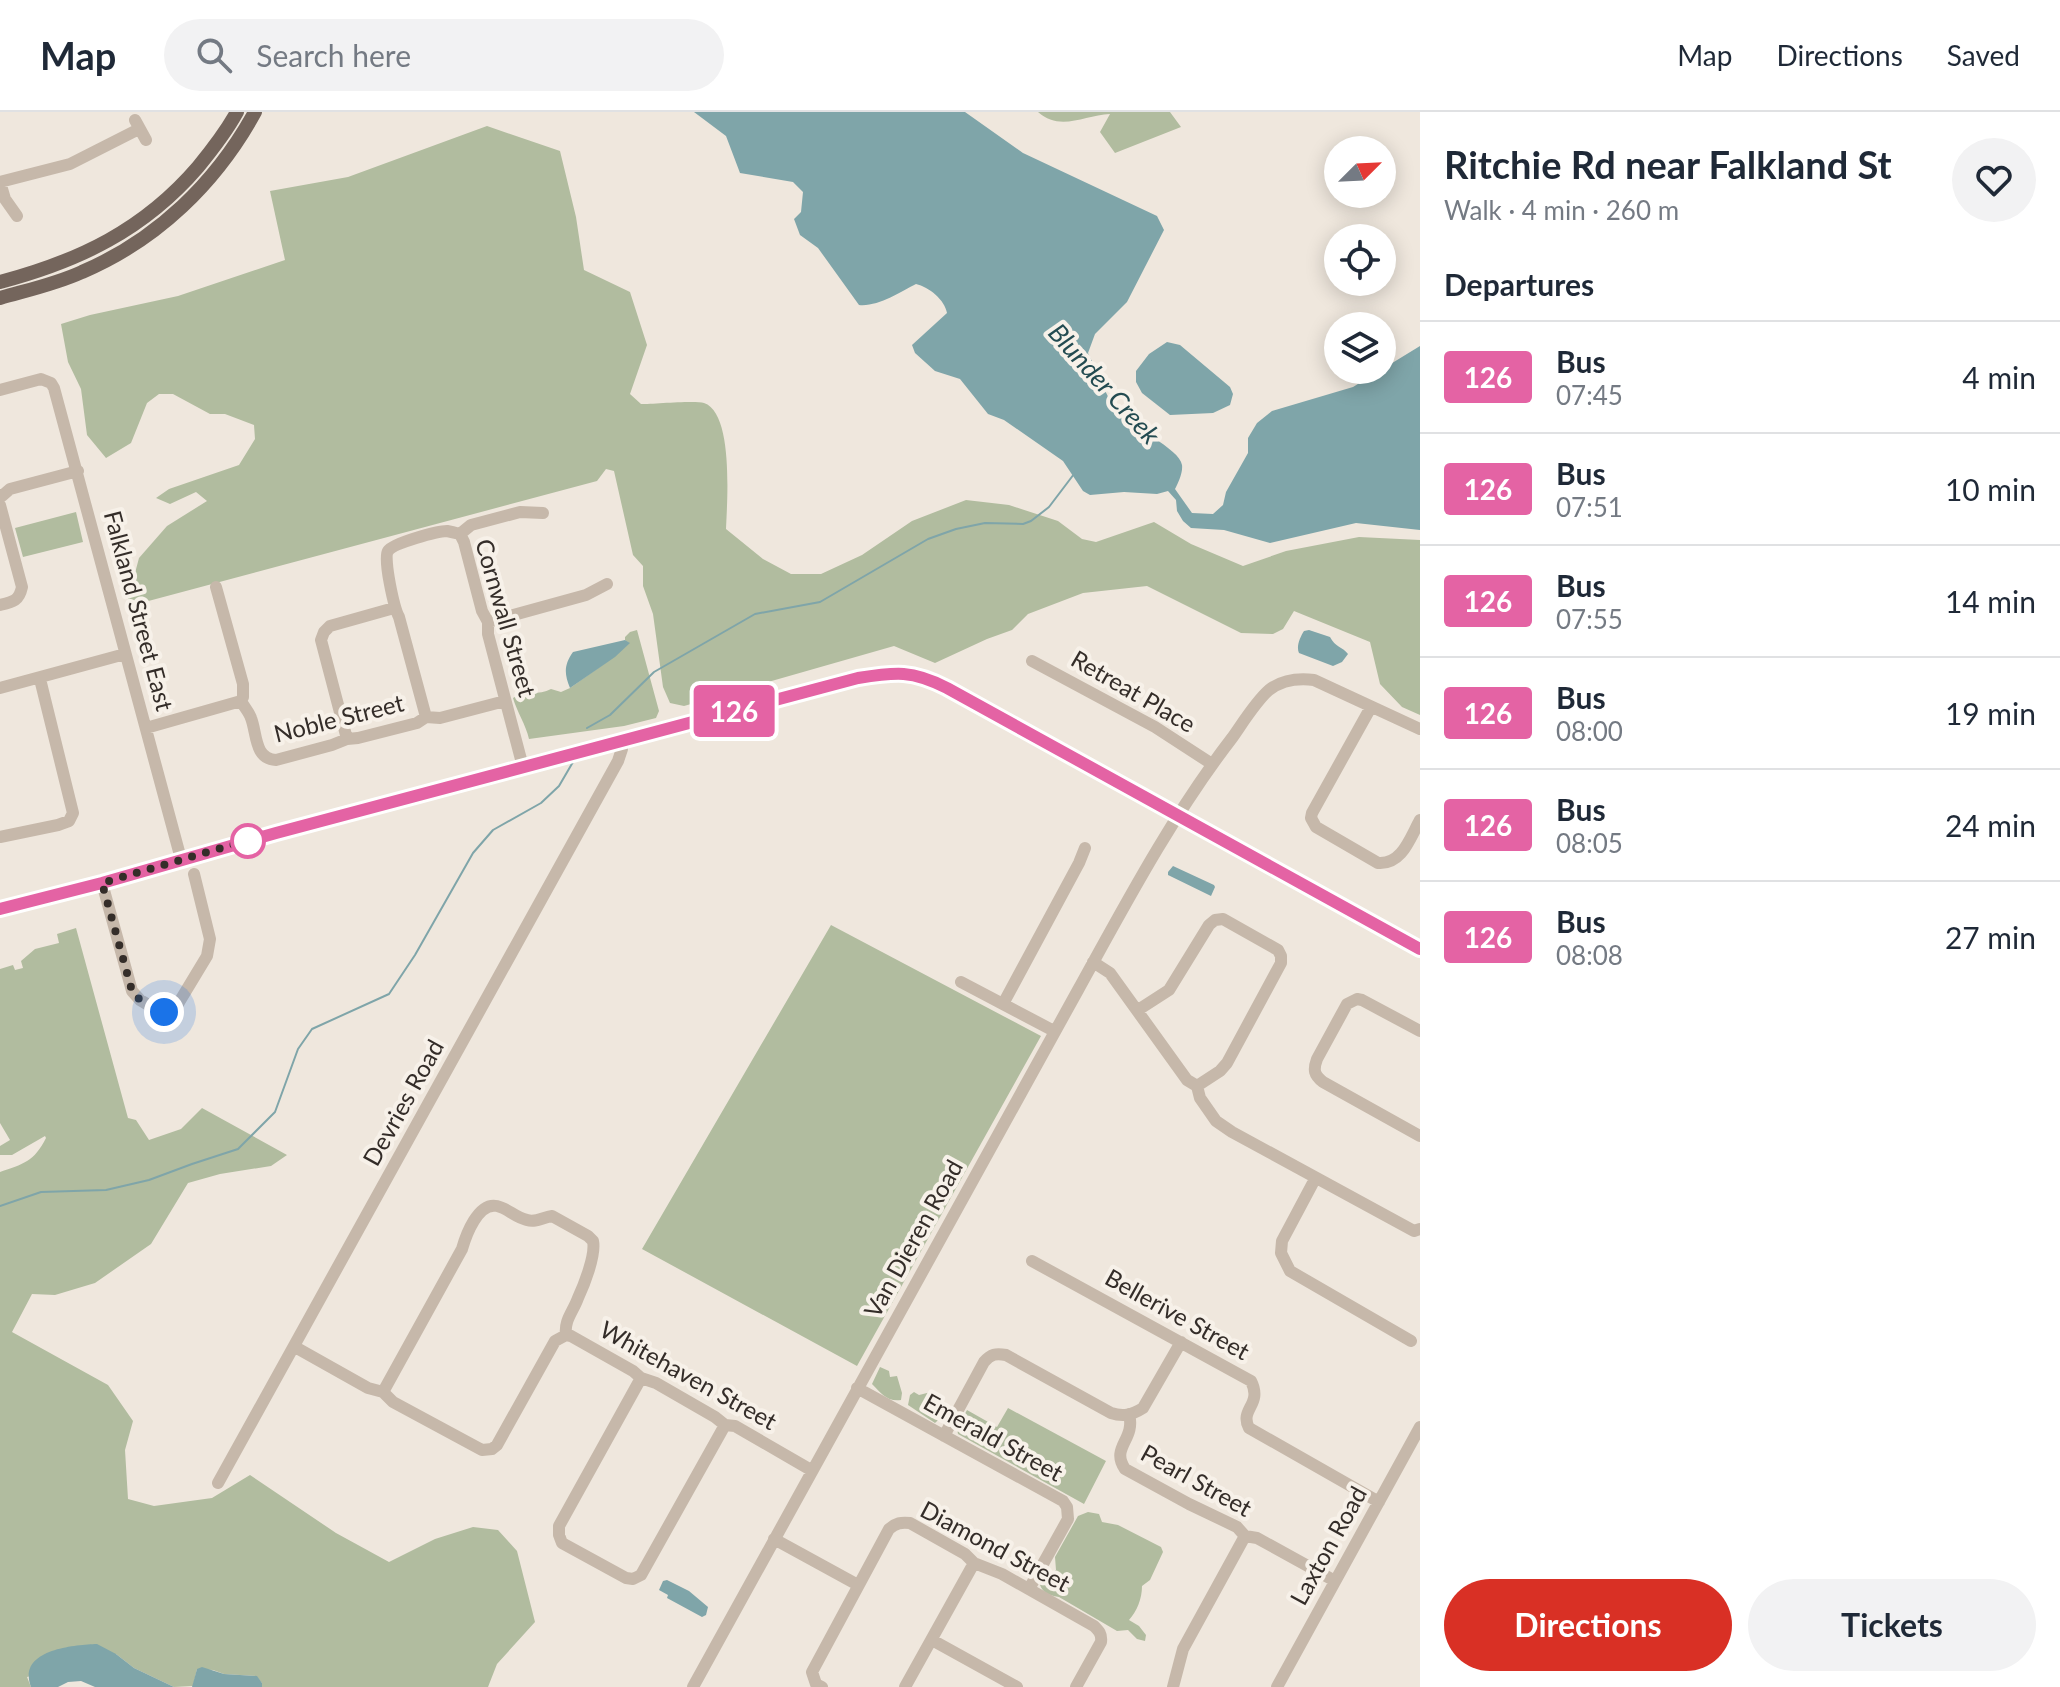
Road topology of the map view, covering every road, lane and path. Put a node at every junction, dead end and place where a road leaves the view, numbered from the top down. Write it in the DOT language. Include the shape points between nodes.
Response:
graph roads {
  1 [pos="237,112"];
  2 [pos="255,112"];
  3 [pos="140,130"];
  4 [pos="0,182"];
  5 [pos="17,216"];
  6 [pos="0,282"];
  7 [pos="0,298"];
  8 [pos="0,390"];
  9 [pos="78,471"];
  10 [pos="0,500"];
  11 [pos="543,513"];
  12 [pos="460,534"];
  13 [pos="607,584"];
  14 [pos="216,587"];
  15 [pos="0,605"];
  16 [pos="394,608"];
  17 [pos="488,622"];
  18 [pos="125,654"];
  19 [pos="1032,661"];
  20 [pos="40,679"];
  21 [pos="0,688"];
  22 [pos="241,701"];
  23 [pos="505,701"];
  24 [pos="1371,707"];
  25 [pos="426,717"];
  26 [pos="146,728"];
  27 [pos="1420,729"];
  28 [pos="347,739"];
  29 [pos="620,741"];
  30 [pos="1212,764"];
  31 [pos="523,767"];
  32 [pos="1177,815"];
  33 [pos="1420,820"];
  34 [pos="0,837"];
  35 [pos="1085,848"];
  36 [pos="181,859"];
  37 [pos="194,874"];
  38 [pos="102,883"];
  39 [pos="0,909"];
  40 [pos="1420,949"];
  41 [pos="1093,962"];
  42 [pos="961,982"];
  43 [pos="1003,1004"];
  44 [pos="1138,1010"];
  45 [pos="1054,1031"];
  46 [pos="1420,1031"];
  47 [pos="1197,1086"];
  48 [pos="1420,1136"];
  49 [pos="1315,1179"];
  50 [pos="1420,1229"];
  51 [pos="1032,1261"];
  52 [pos="566,1335"];
  53 [pos="1411,1341"];
  54 [pos="1181,1342"];
  55 [pos="295,1347"];
  56 [pos="641,1378"];
  57 [pos="857,1388"];
  58 [pos="383,1392"];
  59 [pos="1129,1414"];
  60 [pos="725,1425"];
  61 [pos="1420,1427"];
  62 [pos="944,1436"];
  63 [pos="811,1470"];
  64 [pos="218,1483"];
  65 [pos="1379,1502"];
  66 [pos="1245,1536"];
  67 [pos="774,1539"];
  68 [pos="974,1563"];
  69 [pos="1335,1581"];
  70 [pos="858,1585"];
  71 [pos="1029,1589"];
  72 [pos="932,1640"];
  73 [pos="693,1687"];
  74 [pos="822,1687"];
  75 [pos="905,1687"];
  76 [pos="1017,1687"];
  77 [pos="1076,1687"];
  78 [pos="1173,1687"];
  79 [pos="1277,1687"];
  1 -- 6 [label="main road" via="188,179 139,222 74,258"];
  2 -- 7 [label="main road" via="210,179 148,236 80,273"];
  3 -- 4 [label="street" via="70,164"];
  4 -- 5 [label="street"];
  8 -- 9 [label="street, Falkland Street East" via="45,379 51,383"];
  9 -- 10 [label="street" via="10,489"];
  9 -- 18 [label="street, Falkland Street East"];
  10 -- 15 [label="street" via="22,587 20,597"];
  11 -- 12 [label="street" via="520,512 471,525"];
  12 -- 16 [label="street, Cornwall Street" via="446,531 393,545 385,559"];
  12 -- 17 [label="street, Cornwall Street"];
  13 -- 17 [label="street" via="586,595"];
  14 -- 22 [label="street, Noble Street" via="243,684"];
  16 -- 25 [label="street, Cornwall Street"];
  16 -- 28 [label="street" via="330,626 321,640"];
  17 -- 23 [label="street, Cornwall Street"];
  18 -- 20 [label="street"];
  18 -- 26 [label="street, Falkland Street East"];
  19 -- 30 [label="street, Retreat Place"];
  20 -- 21 [label="street"];
  20 -- 34 [label="street" via="73,813 58,825"];
  22 -- 26 [label="street"];
  22 -- 28 [label="street, Noble Street" via="251,715 261,753 269,760"];
  23 -- 25 [label="street, Noble Street"];
  23 -- 31 [label="street, Cornwall Street"];
  24 -- 27 [label="street, Van Dieren Road"];
  24 -- 30 [label="street, Van Dieren Road" via="1314,680 1288,681 1267,691"];
  24 -- 33 [label="street" via="1312,813 1313,823 1386,863 1403,851"];
  25 -- 28 [label="street, Noble Street"];
  26 -- 36 [label="street, Falkland Street East"];
  29 -- 31 [label="street"];
  29 -- 32 [label="street" via="858,678 903,672 947,688"];
  29 -- 55 [label="street, Devries Road" via="618,761"];
  30 -- 32 [label="street, Van Dieren Road"];
  31 -- 36 [label="street"];
  32 -- 40 [label="street"];
  32 -- 41 [label="street, Van Dieren Road"];
  35 -- 43 [label="street"];
  36 -- 38 [label="street"];
  37 -- 38 [label="street" via="211,944 178,1004 164,1012 132,991"];
  38 -- 39 [label="street"];
  41 -- 44 [label="street" via="1110,973"];
  41 -- 45 [label="street, Van Dieren Road"];
  42 -- 43 [label="street"];
  43 -- 45 [label="street"];
  44 -- 47 [label="street" via="1187,1080"];
  44 -- 47 [label="street" via="1169,990 1215,920 1223,919 1278,950 1281,963 1227,1063"];
  45 -- 57 [label="street, Van Dieren Road"];
  46 -- 48 [label="street" via="1357,999 1347,1004 1314,1068 1323,1082"];
  47 -- 49 [label="street" via="1216,1121"];
  49 -- 50 [label="street" via="1414,1231"];
  49 -- 53 [label="street" via="1282,1241 1281,1253 1290,1271"];
  51 -- 54 [label="street, Bellerive Street"];
  52 -- 56 [label="street, Whitehaven Street"];
  52 -- 58 [label="street, Whitehaven Street" via="555,1341 492,1449 482,1450"];
  52 -- 58 [label="street" via="593,1241 552,1216 531,1222 488,1207 466,1237"];
  54 -- 59 [label="street, Pearl Street" via="1143,1408"];
  54 -- 65 [label="street, Bellerive Street" via="1251,1381 1255,1398 1245,1422 1254,1433"];
  55 -- 58 [label="street, Whitehaven Street"];
  55 -- 64 [label="street, Devries Road"];
  56 -- 60 [label="street, Whitehaven Street"];
  56 -- 60 [label="street" via="559,1526 562,1543 626,1578 641,1575"];
  57 -- 62 [label="street, Emerald Street"];
  57 -- 63 [label="street, Van Dieren Road"];
  59 -- 62 [label="street" via="1111,1413 997,1353 984,1362"];
  59 -- 66 [label="street, Pearl Street" via="1131,1430 1119,1455 1125,1469"];
  60 -- 63 [label="street, Whitehaven Street"];
  61 -- 65 [label="street, Laxton Road"];
  62 -- 71 [label="street, Emerald Street" via="1067,1507 1068,1519"];
  63 -- 67 [label="street, Van Dieren Road"];
  65 -- 69 [label="street, Laxton Road"];
  66 -- 69 [label="street, Pearl Street"];
  66 -- 78 [label="street" via="1183,1649"];
  67 -- 70 [label="street"];
  67 -- 73 [label="street, Van Dieren Road"];
  68 -- 70 [label="street, Diamond Street" via="903,1522 889,1529"];
  68 -- 71 [label="street, Diamond Street"];
  68 -- 72 [label="street"];
  69 -- 79 [label="street, Laxton Road"];
  70 -- 74 [label="street, Diamond Street" via="812,1672"];
  71 -- 77 [label="street, Diamond Street" via="1094,1626 1102,1636"];
  72 -- 75 [label="street"];
  72 -- 76 [label="street"];
}
